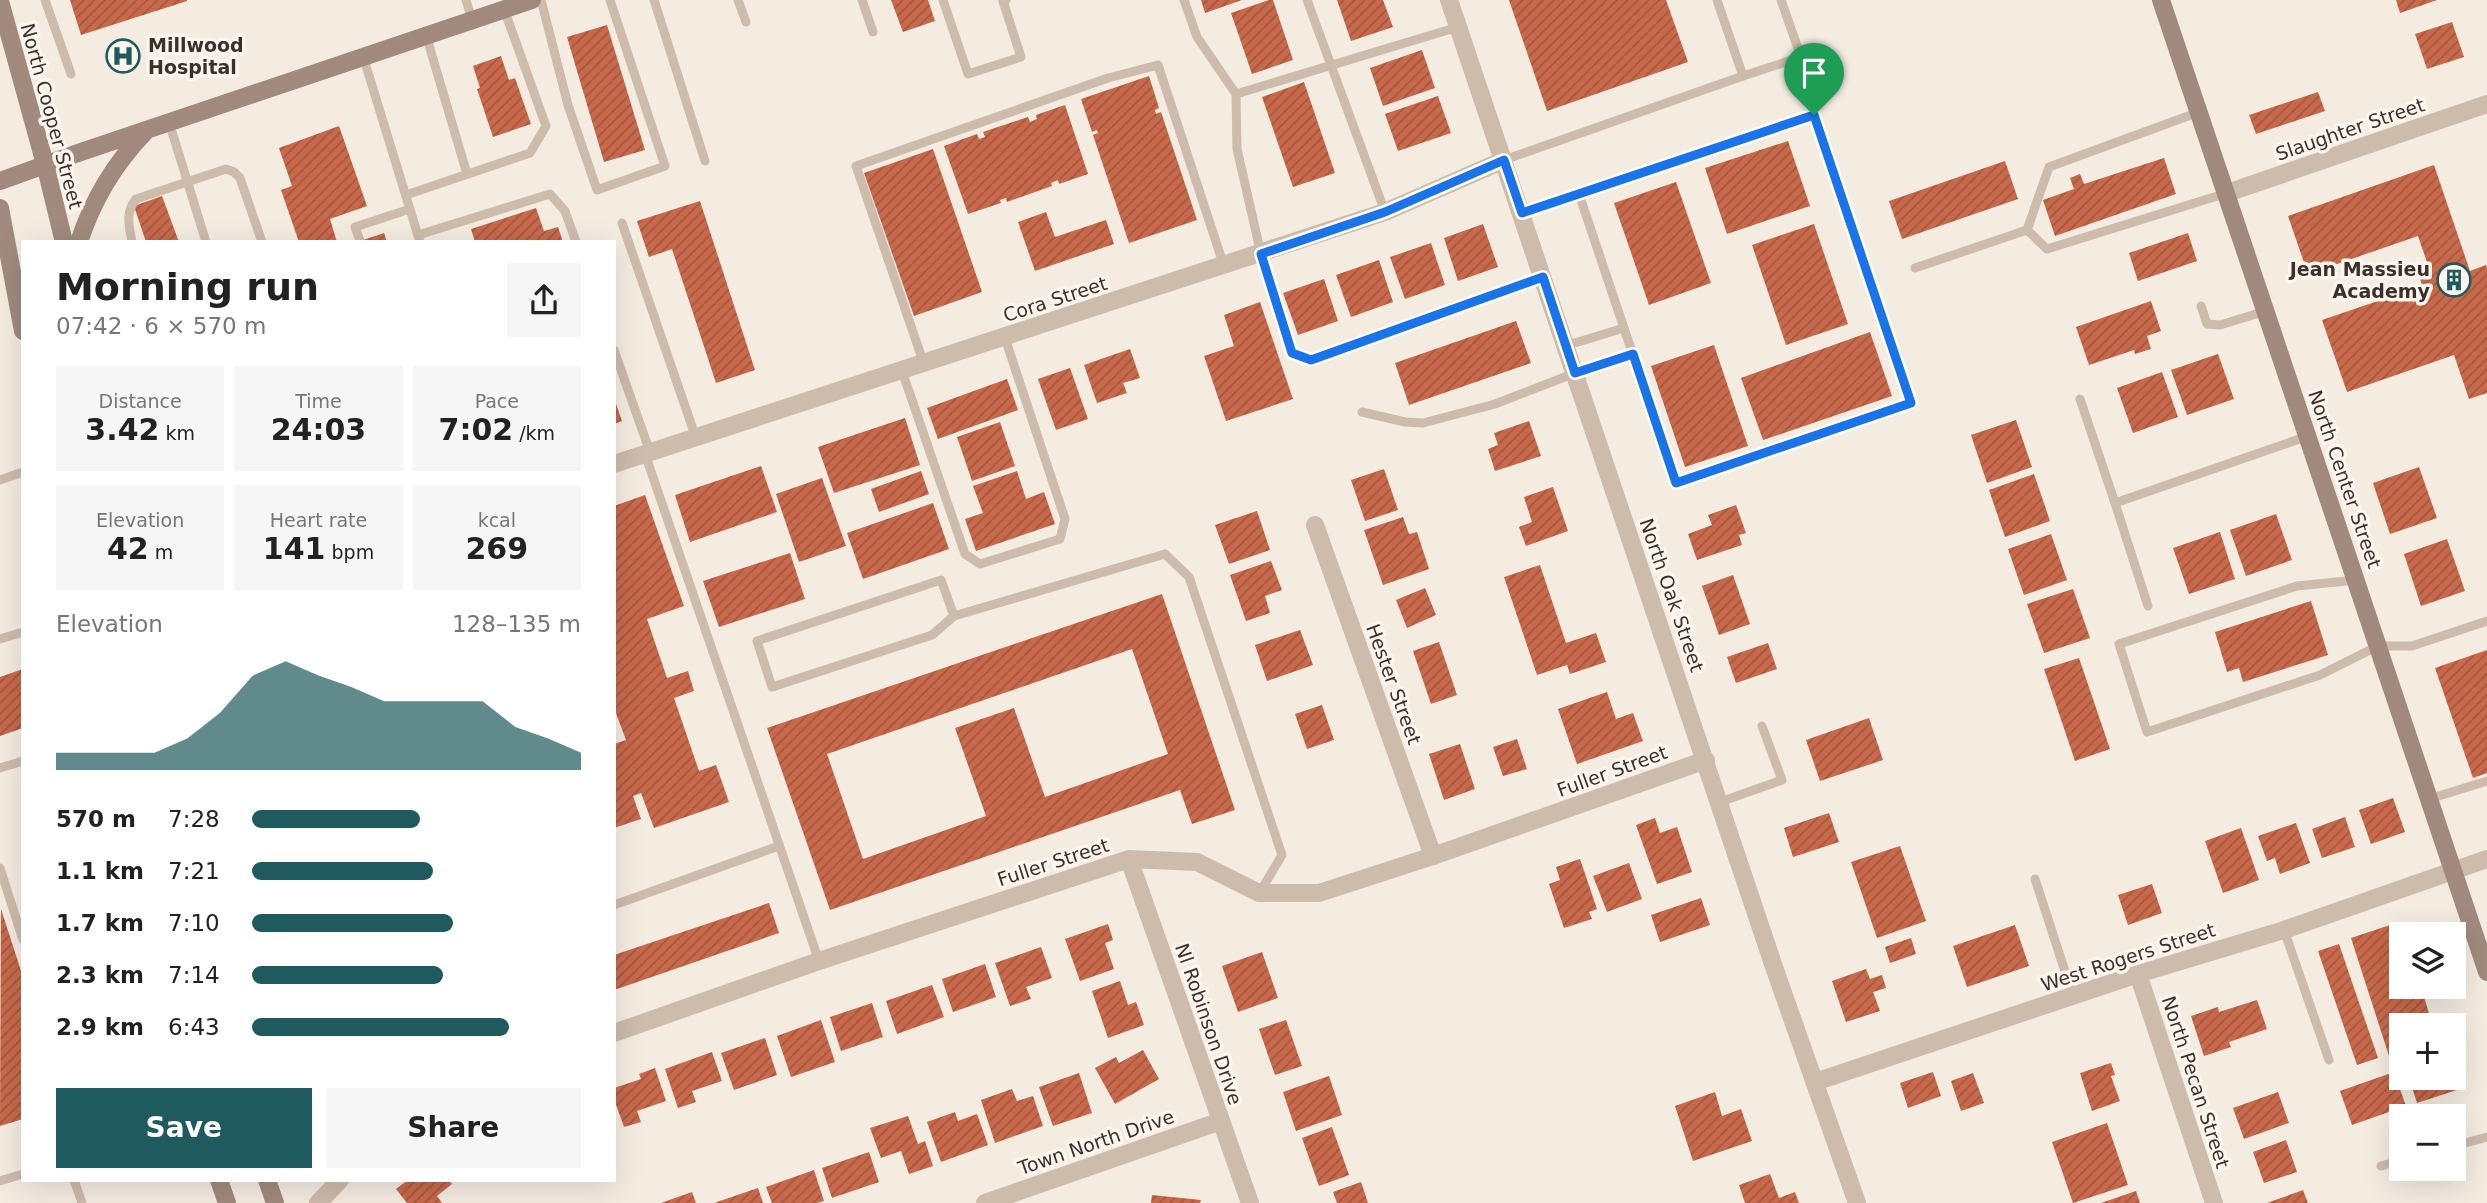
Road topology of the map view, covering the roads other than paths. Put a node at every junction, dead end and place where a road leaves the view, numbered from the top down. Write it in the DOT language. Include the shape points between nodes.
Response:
graph roads {
  1 [pos="45,0"];
  2 [pos="466,0"];
  3 [pos="532,0"];
  4 [pos="541,0"];
  5 [pos="610,0"];
  6 [pos="654,0"];
  7 [pos="738,0"];
  8 [pos="862,0"];
  9 [pos="943,0"];
  10 [pos="1006,0"];
  11 [pos="1184,0"];
  12 [pos="1307,0"];
  13 [pos="1449,0"];
  14 [pos="1717,0"];
  15 [pos="1781,0"];
  16 [pos="2161,0"];
  17 [pos="0,1"];
  18 [pos="504,9"];
  19 [pos="472,20"];
  20 [pos="746,22"];
  21 [pos="1458,27"];
  22 [pos="873,32"];
  23 [pos="426,36"];
  24 [pos="363,56"];
  25 [pos="1331,65"];
  26 [pos="71,74"];
  27 [pos="1743,76"];
  28 [pos="1236,94"];
  29 [pos="2487,104"];
  30 [pos="2199,112"];
  31 [pos="169,122"];
  32 [pos="148,129"];
  33 [pos="1504,160"];
  34 [pos="705,161"];
  35 [pos="45,164"];
  36 [pos="467,174"];
  37 [pos="0,181"];
  38 [pos="187,181"];
  39 [pos="2227,193"];
  40 [pos="1579,194"];
  41 [pos="406,195"];
  42 [pos="0,208"];
  43 [pos="410,209"];
  44 [pos="1385,212"];
  45 [pos="1522,213"];
  46 [pos="622,223"];
  47 [pos="2027,230"];
  48 [pos="419,238"];
  49 [pos="64,240"];
  50 [pos="80,240"];
  51 [pos="132,240"];
  52 [pos="205,240"];
  53 [pos="261,240"];
  54 [pos="359,240"];
  55 [pos="575,240"];
  56 [pos="1261,254"];
  57 [pos="1224,265"];
  58 [pos="1915,268"];
  59 [pos="1543,277"];
  60 [pos="2201,306"];
  61 [pos="2266,311"];
  62 [pos="21,320"];
  63 [pos="1624,328"];
  64 [pos="1005,338"];
  65 [pos="1565,345"];
  66 [pos="1633,354"];
  67 [pos="616,356"];
  68 [pos="923,364"];
  69 [pos="902,371"];
  70 [pos="1575,373"];
  71 [pos="2080,399"];
  72 [pos="1362,412"];
  73 [pos="2308,436"];
  74 [pos="696,438"];
  75 [pos="647,453"];
  76 [pos="616,463"];
  77 [pos="21,473"];
  78 [pos="0,480"];
  79 [pos="2115,503"];
  80 [pos="1315,525"];
  81 [pos="2356,580"];
  82 [pos="2148,606"];
  83 [pos="954,616"];
  84 [pos="2487,621"];
  85 [pos="21,633"];
  86 [pos="0,639"];
  87 [pos="2378,646"];
  88 [pos="1762,726"];
  89 [pos="1706,760"];
  90 [pos="21,762"];
  91 [pos="0,768"];
  92 [pos="2487,781"];
  93 [pos="2429,799"];
  94 [pos="1720,802"];
  95 [pos="779,846"];
  96 [pos="1433,856"];
  97 [pos="1129,859"];
  98 [pos="2487,859"];
  99 [pos="0,869"];
  100 [pos="2453,870"];
  101 [pos="2035,879"];
  102 [pos="1259,893"];
  103 [pos="616,904"];
  104 [pos="2284,930"];
  105 [pos="21,934"];
  106 [pos="818,961"];
  107 [pos="2487,972"];
  108 [pos="2138,974"];
  109 [pos="2073,996"];
  110 [pos="616,1032"];
  111 [pos="2329,1060"];
  112 [pos="1815,1082"];
  113 [pos="1221,1121"];
  114 [pos="2487,1137"];
  115 [pos="2466,1143"];
  116 [pos="2389,1164"];
  117 [pos="2381,1166"];
  118 [pos="21,1175"];
  119 [pos="0,1181"];
  120 [pos="75,1182"];
  121 [pos="220,1182"];
  122 [pos="268,1182"];
  123 [pos="338,1182"];
  124 [pos="82,1203"];
  125 [pos="227,1203"];
  126 [pos="275,1203"];
  127 [pos="318,1203"];
  128 [pos="985,1203"];
  129 [pos="1250,1203"];
  130 [pos="1857,1203"];
  131 [pos="2214,1203"];
  1 -- 26 [label="lane"];
  2 -- 19 [label="lane"];
  3 -- 18 [label="main road"];
  4 -- 5 [label="lane" via="568,105 597,190 665,166"];
  6 -- 34 [label="lane"];
  7 -- 20 [label="lane"];
  8 -- 22 [label="lane"];
  9 -- 10 [label="lane" via="968,74 1021,57"];
  11 -- 28 [label="lane" via="1198,37"];
  12 -- 25 [label="lane"];
  13 -- 21 [label="street, North Oak Street"];
  14 -- 27 [label="lane"];
  15 -- 27 [label="lane" via="1801,57"];
  16 -- 30 [label="main road, North Center Street"];
  17 -- 35 [label="main road, North Cooper Street"];
  18 -- 19 [label="main road"];
  18 -- 36 [label="lane" via="546,126 530,153"];
  19 -- 23 [label="main road"];
  21 -- 25 [label="lane"];
  21 -- 33 [label="street, North Oak Street"];
  23 -- 24 [label="main road"];
  23 -- 36 [label="lane"];
  24 -- 31 [label="main road"];
  24 -- 41 [label="lane"];
  25 -- 28 [label="lane"];
  25 -- 44 [label="lane"];
  27 -- 33 [label="lane"];
  28 -- 56 [label="lane" via="1237,149"];
  29 -- 39 [label="street, Slaughter Street"];
  30 -- 39 [label="main road, North Center Street"];
  30 -- 47 [label="lane" via="2049,167"];
  31 -- 32 [label="main road"];
  31 -- 38 [label="lane"];
  32 -- 35 [label="main road"];
  32 -- 50 [label="main road" via="103,184"];
  33 -- 44 [label="street, Cora Street"];
  33 -- 45 [label="street, North Oak Street"];
  35 -- 37 [label="main road"];
  35 -- 49 [label="main road, North Cooper Street"];
  36 -- 41 [label="lane"];
  38 -- 51 [label="lane" via="136,199 128,222"];
  38 -- 52 [label="lane"];
  38 -- 53 [label="lane" via="226,169 234,172"];
  39 -- 47 [label="lane" via="2047,249"];
  39 -- 61 [label="main road, North Center Street"];
  40 -- 45 [label="lane"];
  40 -- 63 [label="lane"];
  40 -- 66 [label="lane" via="1814,115 1911,403 1676,483"];
  41 -- 43 [label="lane"];
  42 -- 62 [label="main road"];
  43 -- 48 [label="lane"];
  43 -- 54 [label="lane" via="355,227"];
  44 -- 56 [label="street, Cora Street"];
  45 -- 59 [label="street, North Oak Street"];
  46 -- 74 [label="lane"];
  47 -- 58 [label="lane"];
  48 -- 55 [label="lane" via="550,194 565,211"];
  56 -- 57 [label="street, Cora Street"];
  56 -- 59 [label="lane" via="1292,353 1311,360"];
  57 -- 64 [label="street, Cora Street"];
  57 -- 68 [label="lane" via="1158,65 1108,78 856,166"];
  59 -- 65 [label="street, North Oak Street"];
  60 -- 61 [label="lane" via="2207,324 2220,325"];
  61 -- 73 [label="main road, North Center Street"];
  63 -- 65 [label="lane"];
  63 -- 66 [label="lane"];
  64 -- 68 [label="street, Cora Street"];
  64 -- 69 [label="lane" via="1065,519 1060,538 1046,543 980,564 965,554"];
  65 -- 70 [label="street, North Oak Street"];
  66 -- 70 [label="lane"];
  67 -- 75 [label="lane"];
  68 -- 69 [label="street, Cora Street"];
  69 -- 74 [label="street, Cora Street"];
  70 -- 72 [label="lane" via="1495,404 1423,424"];
  70 -- 89 [label="street, North Oak Street"];
  71 -- 79 [label="lane"];
  73 -- 79 [label="lane"];
  73 -- 81 [label="main road, North Center Street"];
  74 -- 75 [label="street, Cora Street"];
  75 -- 76 [label="street, Cora Street"];
  75 -- 95 [label="lane"];
  77 -- 78 [label="lane"];
  79 -- 82 [label="lane"];
  80 -- 96 [label="street, Hester Street"];
  81 -- 87 [label="main road, North Center Street"];
  81 -- 87 [label="lane" via="2297,586 2119,644 2147,732 2320,674"];
  83 -- 83 [label="lane" via="941,580 757,641 772,687 932,635"];
  83 -- 102 [label="lane" via="1165,554 1189,577 1282,855"];
  84 -- 87 [label="lane" via="2412,646"];
  85 -- 86 [label="lane"];
  87 -- 93 [label="main road, North Center Street"];
  88 -- 94 [label="lane" via="1782,779"];
  89 -- 94 [label="street, North Oak Street"];
  89 -- 96 [label="street, Fuller Street"];
  90 -- 91 [label="lane"];
  92 -- 93 [label="lane"];
  93 -- 100 [label="main road, North Center Street"];
  94 -- 112 [label="street, North Oak Street"];
  95 -- 103 [label="lane"];
  95 -- 106 [label="lane"];
  96 -- 102 [label="street, Fuller Street" via="1319,893"];
  97 -- 102 [label="street, Fuller Street" via="1197,862"];
  97 -- 106 [label="street, Fuller Street"];
  97 -- 113 [label="street, Nl Robinson Drive"];
  98 -- 100 [label="street, West Rogers Street"];
  99 -- 105 [label="lane"];
  100 -- 104 [label="street, West Rogers Street"];
  100 -- 107 [label="main road, North Center Street"];
  101 -- 109 [label="lane"];
  104 -- 108 [label="street, West Rogers Street"];
  104 -- 111 [label="lane"];
  106 -- 110 [label="street, Fuller Street"];
  108 -- 109 [label="street, West Rogers Street"];
  108 -- 131 [label="street, North Pecan Street"];
  109 -- 112 [label="street, West Rogers Street"];
  112 -- 130 [label="street, North Oak Street"];
  113 -- 128 [label="street, Town North Drive"];
  113 -- 129 [label="street, Nl Robinson Drive"];
  114 -- 115 [label="lane"];
  116 -- 117 [label="lane"];
  118 -- 119 [label="lane"];
  120 -- 124 [label="lane"];
  121 -- 125 [label="main road"];
  122 -- 126 [label="main road"];
  123 -- 127 [label="street"];
}
